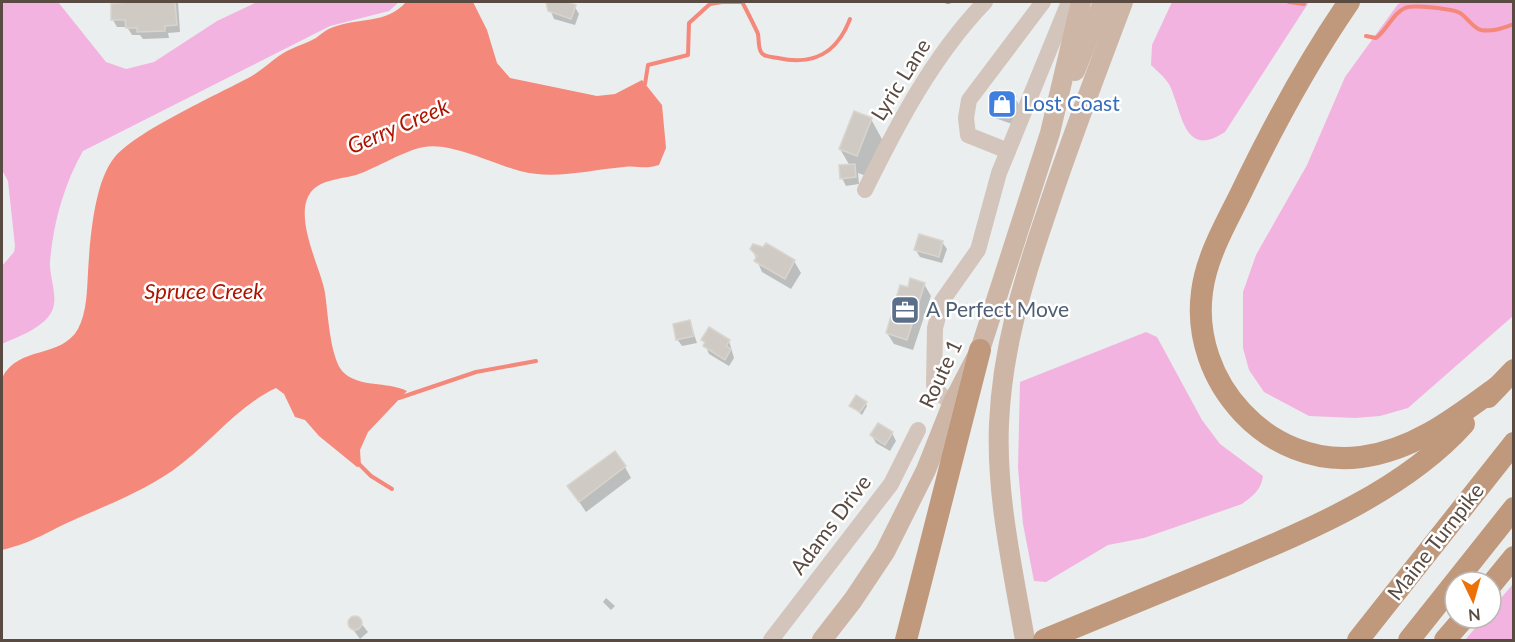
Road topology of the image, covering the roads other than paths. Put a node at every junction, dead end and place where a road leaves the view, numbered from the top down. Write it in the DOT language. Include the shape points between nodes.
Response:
graph roads {
  1 [pos="985,2"];
  2 [pos="1043,2"];
  3 [pos="1069,2"];
  4 [pos="1081,2"];
  5 [pos="1103,2"];
  6 [pos="1123,2"];
  7 [pos="1132,2"];
  8 [pos="1349,2"];
  9 [pos="1103,56"];
  10 [pos="1050,133"];
  11 [pos="1008,151"];
  12 [pos="865,190"];
  13 [pos="980,350"];
  14 [pos="1514,370"];
  15 [pos="1497,387"];
  16 [pos="953,402"];
  17 [pos="918,430"];
  18 [pos="1514,443"];
  19 [pos="1514,508"];
  20 [pos="1514,557"];
  21 [pos="1503,570"];
  22 [pos="771,640"];
  23 [pos="822,640"];
  24 [pos="906,640"];
  25 [pos="1025,640"];
  26 [pos="1044,640"];
  27 [pos="1359,640"];
  28 [pos="1409,640"];
  1 -- 12 [label="street, Lyric Lane" via="919,88"];
  2 -- 11 [label="street" via="969,100 968,135"];
  3 -- 11 [label="street"];
  4 -- 10 [label="main road, Route 1"];
  5 -- 10 [label="main road"];
  6 -- 9 [label="main road"];
  7 -- 9 [label="main road"];
  8 -- 15 [label="highway" via="1272,129 1210,260 1201,309 1203,341 1213,371 1242,414 1264,432 1310,453 1336,457 1360,457 1404,445 1429,434"];
  9 -- 25 [label="main road" via="1016,305 1005,358 999,425 1001,478 1007,539"];
  10 -- 13 [label="main road, Route 1"];
  11 -- 16 [label="street" via="978,250 942,301 935,328 934,384 941,395"];
  13 -- 16 [label="main road, Route 1"];
  13 -- 24 [label="highway"];
  14 -- 15 [label="highway"];
  15 -- 26 [label="highway" via="1431,453 1346,510 1297,535"];
  16 -- 23 [label="main road, Route 1" via="926,470 885,552"];
  17 -- 22 [label="street, Adams Drive" via="891,484"];
  18 -- 27 [label="highway, Maine Turnpike"];
  19 -- 28 [label="highway, Maine Turnpike"];
  20 -- 21 [label="highway"];
}
